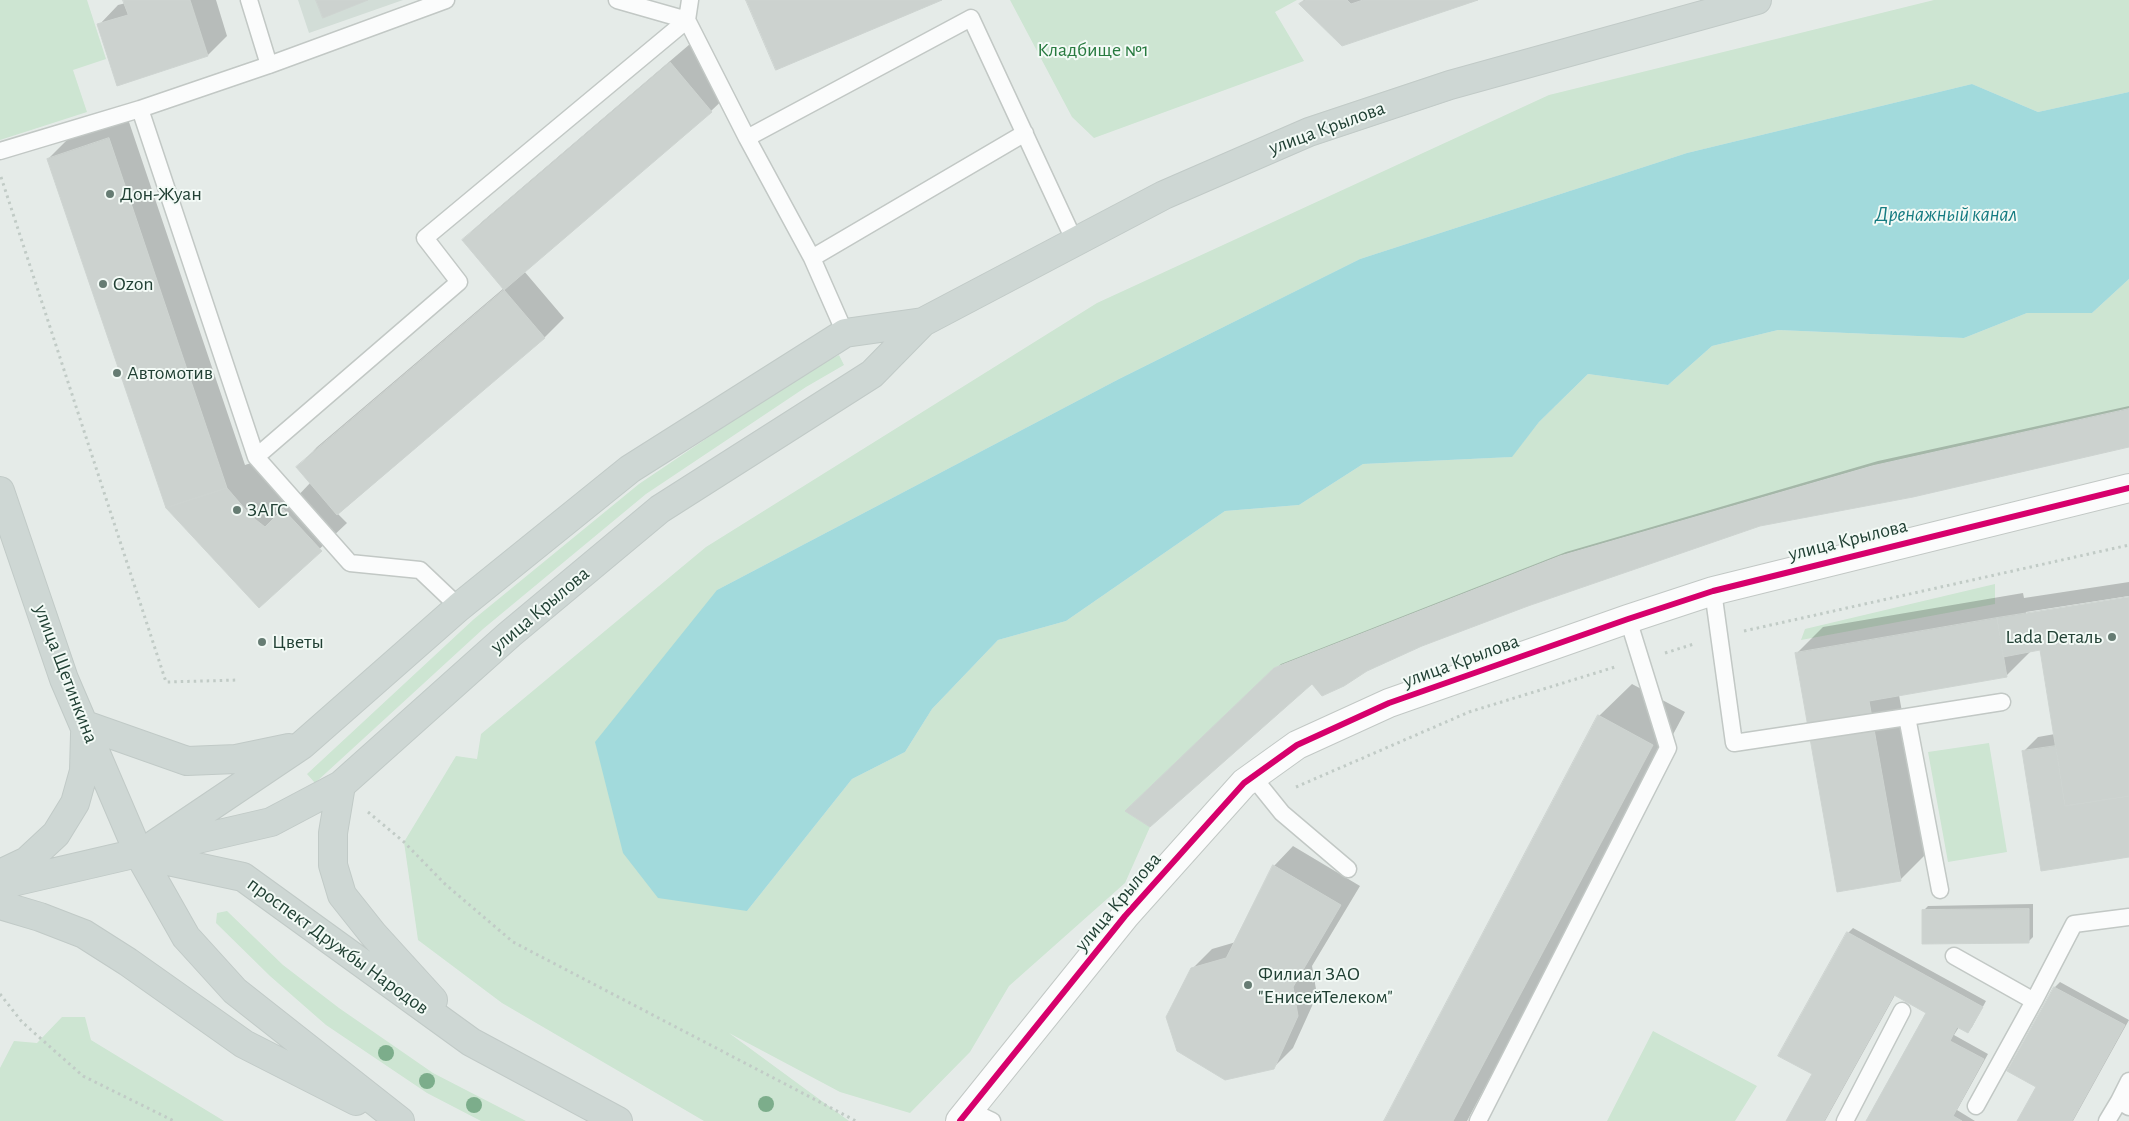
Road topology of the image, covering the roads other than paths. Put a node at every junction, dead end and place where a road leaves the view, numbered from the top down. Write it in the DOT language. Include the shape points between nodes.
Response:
graph roads {
  1 [pos="249,0"];
  2 [pos="446,0"];
  3 [pos="617,0"];
  4 [pos="690,0"];
  5 [pos="1757,0"];
  6 [pos="687,20"];
  7 [pos="269,65"];
  8 [pos="140,109"];
  9 [pos="1025,133"];
  10 [pos="747,138"];
  11 [pos="0,151"];
  12 [pos="1075,242"];
  13 [pos="812,258"];
  14 [pos="923,322"];
  15 [pos="845,333"];
  16 [pos="256,457"];
  17 [pos="2129,488"];
  18 [pos="0,492"];
  19 [pos="1713,591"];
  20 [pos="459,607"];
  21 [pos="1628,619"];
  22 [pos="2002,702"];
  23 [pos="1907,717"];
  24 [pos="85,725"];
  25 [pos="302,745"];
  26 [pos="1253,777"];
  27 [pos="341,786"];
  28 [pos="139,854"];
  29 [pos="1348,869"];
  30 [pos="0,874"];
  31 [pos="0,885"];
  32 [pos="1940,890"];
  33 [pos="0,905"];
  34 [pos="2129,917"];
  35 [pos="1954,956"];
  36 [pos="2034,1001"];
  37 [pos="1902,1011"];
  38 [pos="472,1042"];
  39 [pos="2129,1081"];
  40 [pos="2124,1104"];
  41 [pos="1976,1106"];
  42 [pos="973,1117"];
  43 [pos="395,1121"];
  44 [pos="400,1121"];
  45 [pos="618,1121"];
  46 [pos="1478,1121"];
  47 [pos="1844,1121"];
  48 [pos="2107,1121"];
  1 -- 7 [label="lane"];
  2 -- 7 [label="lane"];
  3 -- 6 [label="lane"];
  4 -- 6 [label="lane"];
  5 -- 12 [label="main road, улица Крылова" via="1450,85 1309,132 1164,195"];
  6 -- 10 [label="lane"];
  6 -- 16 [label="lane" via="425,238 459,282"];
  7 -- 8 [label="lane"];
  8 -- 11 [label="lane"];
  8 -- 16 [label="lane"];
  9 -- 10 [label="lane" via="971,18"];
  9 -- 12 [label="lane"];
  9 -- 13 [label="lane"];
  10 -- 13 [label="lane"];
  12 -- 14 [label="main road, улица Крылова"];
  13 -- 15 [label="lane"];
  14 -- 15 [label="main road, улица Крылова"];
  14 -- 27 [label="main road, улица Крылова" via="872,374 660,509 510,634"];
  15 -- 20 [label="main road, улица Крылова" via="630,470"];
  16 -- 20 [label="lane" via="350,563 420,570"];
  17 -- 19 [label="street, улица Крылова"];
  18 -- 24 [label="main road, улица Щетинкина" via="64,679"];
  19 -- 21 [label="street, улица Крылова"];
  19 -- 23 [label="lane" via="1734,743"];
  20 -- 25 [label="main road, улица Крылова"];
  21 -- 26 [label="street, улица Крылова" via="1389,703 1297,745"];
  21 -- 46 [label="lane" via="1668,748"];
  22 -- 23 [label="lane"];
  23 -- 32 [label="lane"];
  24 -- 25 [label="main road" via="187,761 236,759"];
  24 -- 28 [label="main road, улица Щетинкина"];
  24 -- 30 [label="main road" via="84,771 75,803 56,834 27,861"];
  25 -- 28 [label="main road, улица Крылова"];
  26 -- 29 [label="lane" via="1282,813"];
  26 -- 42 [label="street, улица Крылова" via="1244,783 1125,916"];
  27 -- 28 [label="main road, улица Крылова" via="271,822"];
  27 -- 38 [label="main road" via="332,834 333,865 342,895 373,934"];
  28 -- 31 [label="main road, улица Крылова"];
  28 -- 38 [label="main road, проспект Дружбы Народов" via="243,877"];
  28 -- 44 [label="main road" via="186,937 236,991"];
  33 -- 43 [label="main road" via="84,934 244,1044"];
  34 -- 36 [label="lane" via="2074,924"];
  35 -- 36 [label="lane"];
  36 -- 41 [label="lane"];
  37 -- 47 [label="lane"];
  38 -- 45 [label="main road, проспект Дружбы Народов"];
  39 -- 40 [label="lane"];
  40 -- 48 [label="lane"];
}
